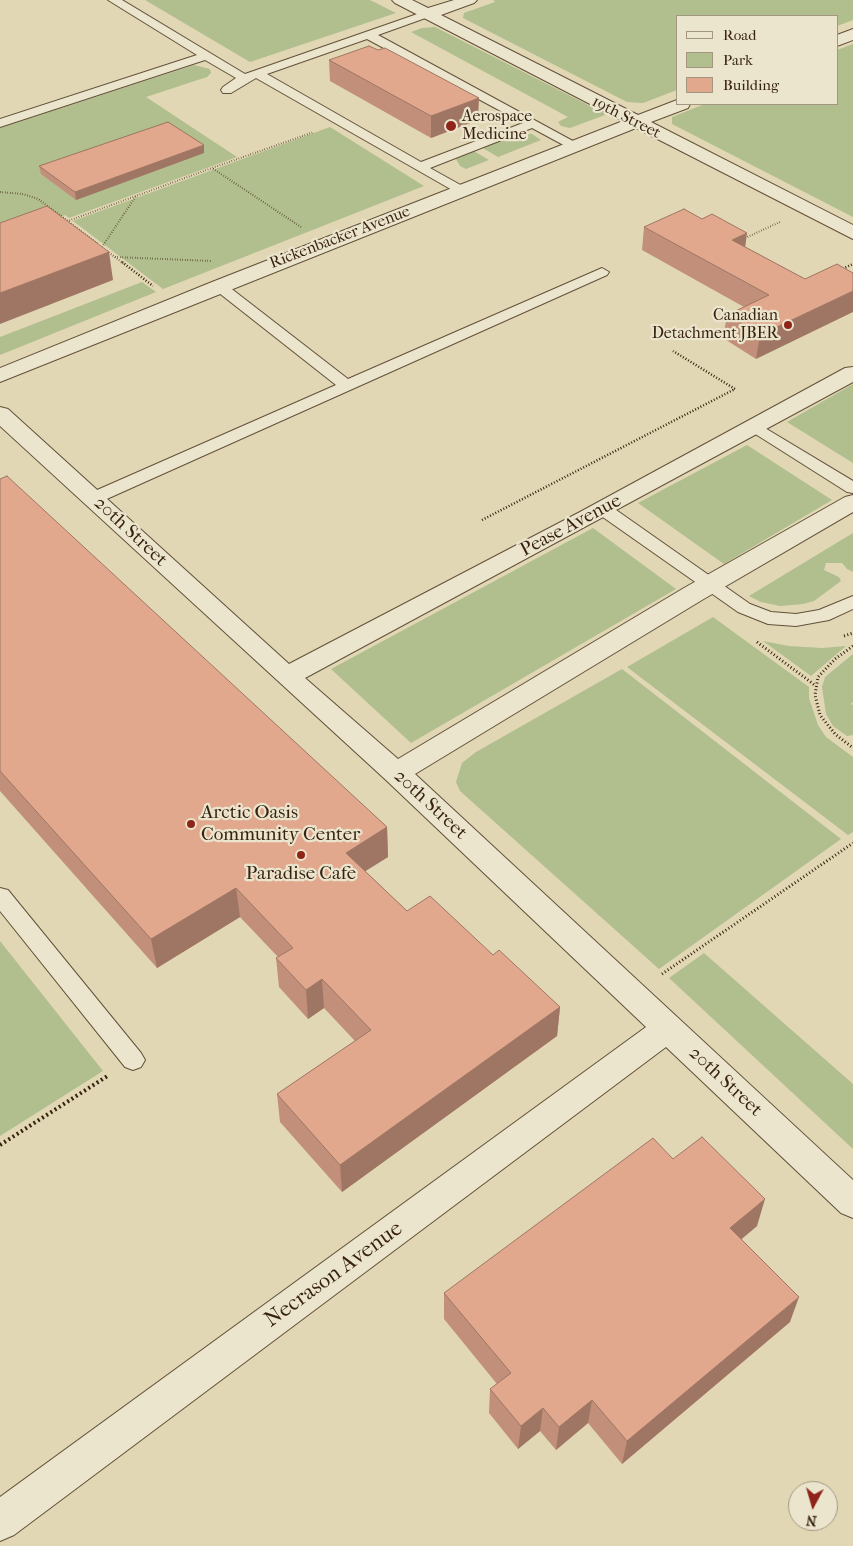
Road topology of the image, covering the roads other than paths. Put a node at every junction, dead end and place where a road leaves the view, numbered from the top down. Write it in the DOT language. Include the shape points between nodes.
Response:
graph roads {
  1 [pos="114,0"];
  2 [pos="400,0"];
  3 [pos="469,0"];
  4 [pos="427,14"];
  5 [pos="853,34"];
  6 [pos="369,35"];
  7 [pos="838,41"];
  8 [pos="207,55"];
  9 [pos="251,75"];
  10 [pos="227,90"];
  11 [pos="680,105"];
  12 [pos="0,123"];
  13 [pos="533,123"];
  14 [pos="635,123"];
  15 [pos="576,146"];
  16 [pos="420,167"];
  17 [pos="461,191"];
  18 [pos="853,233"];
  19 [pos="602,272"];
  20 [pos="219,286"];
  21 [pos="853,373"];
  22 [pos="0,376"];
  23 [pos="346,385"];
  24 [pos="0,414"];
  25 [pos="755,427"];
  26 [pos="853,488"];
  27 [pos="94,498"];
  28 [pos="853,502"];
  29 [pos="603,509"];
  30 [pos="712,584"];
  31 [pos="853,602"];
  32 [pos="287,676"];
  33 [pos="396,772"];
  34 [pos="0,896"];
  35 [pos="668,1028"];
  36 [pos="133,1060"];
  37 [pos="853,1202"];
  38 [pos="0,1521"];
  1 -- 8 [label="lane"];
  2 -- 4 [label="street, 19th Street"];
  3 -- 4 [label="street"];
  4 -- 6 [label="lane"];
  4 -- 14 [label="street, 19th Street"];
  5 -- 7 [label="street"];
  6 -- 9 [label="lane"];
  6 -- 13 [label="lane"];
  8 -- 9 [label="lane"];
  8 -- 12 [label="lane"];
  9 -- 10 [label="lane"];
  9 -- 16 [label="lane"];
  11 -- 14 [label="street, Rickenbacker Avenue"];
  13 -- 15 [label="lane"];
  13 -- 16 [label="lane"];
  14 -- 15 [label="street, Rickenbacker Avenue"];
  14 -- 18 [label="street, 19th Street"];
  15 -- 17 [label="street, Rickenbacker Avenue"];
  16 -- 17 [label="lane"];
  17 -- 20 [label="street, Rickenbacker Avenue"];
  19 -- 23 [label="lane"];
  20 -- 22 [label="street, Rickenbacker Avenue"];
  20 -- 23 [label="lane"];
  21 -- 25 [label="street, Pease Avenue"];
  23 -- 27 [label="lane"];
  24 -- 27 [label="street, 20th Street"];
  25 -- 26 [label="lane"];
  25 -- 29 [label="street, Pease Avenue"];
  27 -- 32 [label="street, 20th Street"];
  28 -- 30 [label="street"];
  29 -- 30 [label="lane"];
  29 -- 32 [label="street, Pease Avenue"];
  30 -- 31 [label="lane" via="744,608 768,618 796,620 824,616"];
  30 -- 33 [label="street"];
  32 -- 33 [label="street, 20th Street"];
  33 -- 35 [label="street, 20th Street"];
  34 -- 36 [label="lane"];
  35 -- 37 [label="street, 20th Street"];
  35 -- 38 [label="street, Necrason Avenue"];
}
